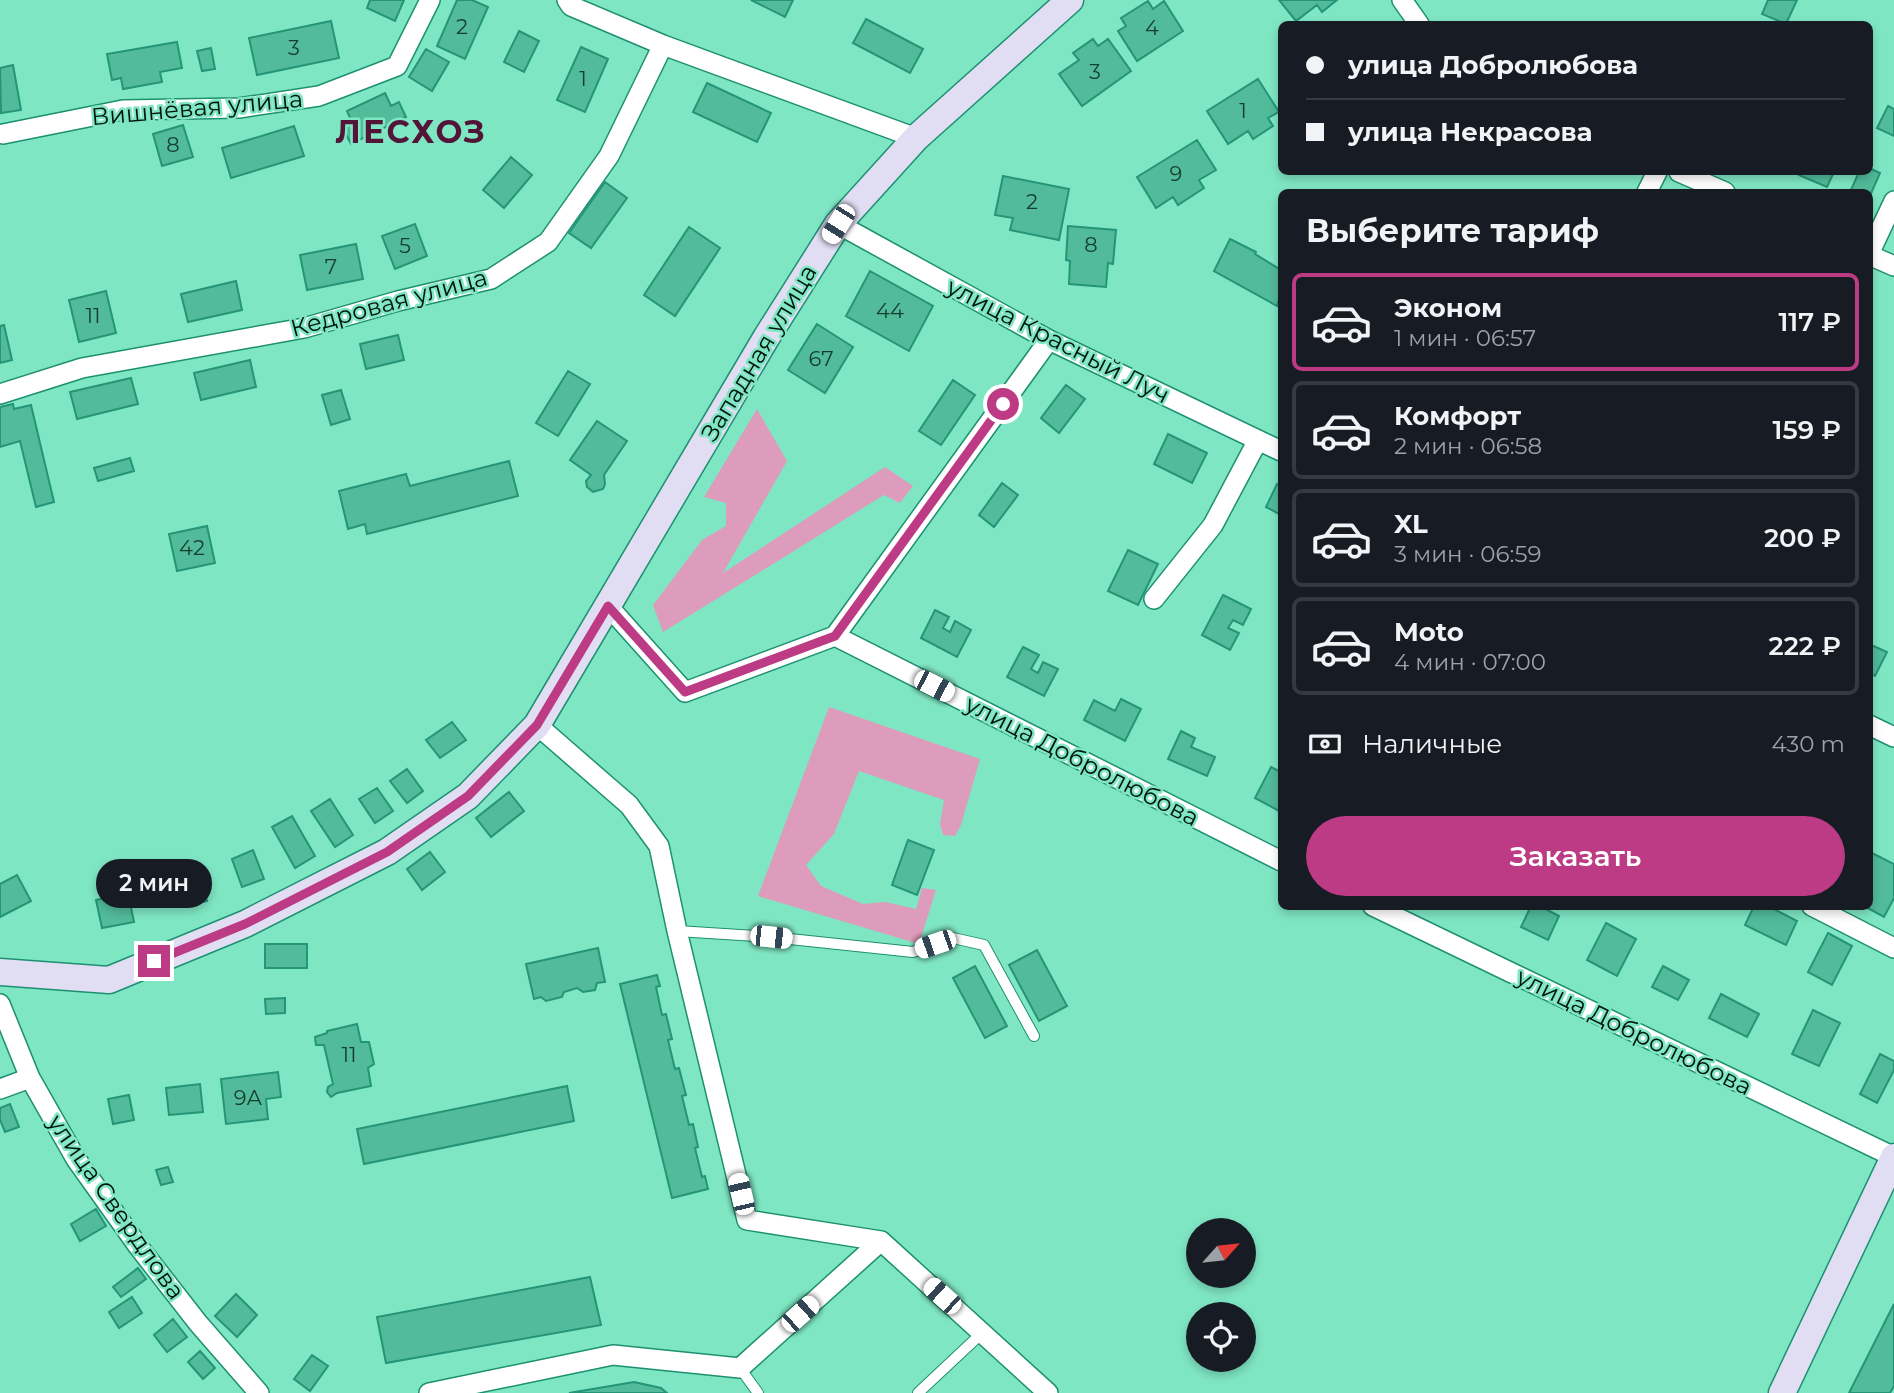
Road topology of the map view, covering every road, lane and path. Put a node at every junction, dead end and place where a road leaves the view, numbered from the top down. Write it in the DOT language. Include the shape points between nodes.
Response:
graph roads {
  1 [pos="430,0"];
  2 [pos="567,0"];
  3 [pos="1070,0"];
  4 [pos="1402,0"];
  5 [pos="1417,21"];
  6 [pos="663,45"];
  7 [pos="3,134"];
  8 [pos="916,138"];
  9 [pos="1686,175"];
  10 [pos="1718,189"];
  11 [pos="1894,201"];
  12 [pos="838,224"];
  13 [pos="1873,246"];
  14 [pos="1873,257"];
  15 [pos="1894,266"];
  16 [pos="1049,340"];
  17 [pos="0,394"];
  18 [pos="1258,440"];
  19 [pos="1278,450"];
  20 [pos="1154,599"];
  21 [pos="608,606"];
  22 [pos="835,636"];
  23 [pos="537,725"];
  24 [pos="1873,727"];
  25 [pos="1894,737"];
  26 [pos="1278,859"];
  27 [pos="1381,910"];
  28 [pos="1820,910"];
  29 [pos="677,931"];
  30 [pos="1894,948"];
  31 [pos="0,972"];
  32 [pos="0,1004"];
  33 [pos="1034,1036"];
  34 [pos="30,1079"];
  35 [pos="0,1089"];
  36 [pos="1894,1157"];
  37 [pos="881,1241"];
  38 [pos="982,1333"];
  39 [pos="740,1368"];
  40 [pos="254,1392"];
  41 [pos="429,1393"];
  42 [pos="758,1393"];
  43 [pos="918,1393"];
  44 [pos="1048,1393"];
  45 [pos="1783,1393"];
  1 -- 7 [label="street, Вишнёвая улица" via="397,66 318,96 239,108 123,110"];
  2 -- 6 [label="street" via="571,6"];
  3 -- 8 [label="street, Западная улица"];
  4 -- 5 [label="street"];
  6 -- 8 [label="street"];
  6 -- 17 [label="street, Кедровая улица" via="609,156 548,242 491,279 304,328 82,368"];
  8 -- 12 [label="street, Западная улица"];
  9 -- 10 [label="street"];
  11 -- 13 [label="street"];
  12 -- 16 [label="street, улица Красный Луч"];
  12 -- 21 [label="street, Западная улица"];
  14 -- 15 [label="street"];
  16 -- 18 [label="street, улица Красный Луч"];
  16 -- 22 [label="street"];
  18 -- 19 [label="street, улица Красный Луч"];
  18 -- 20 [label="street" via="1213,525"];
  21 -- 22 [label="street" via="685,692"];
  21 -- 23 [label="street, Западная улица"];
  22 -- 26 [label="street, улица Добролюбова"];
  23 -- 29 [label="street" via="629,805 659,846"];
  23 -- 31 [label="street, Западная улица" via="468,796 387,852 245,924 108,980"];
  24 -- 25 [label="street"];
  27 -- 36 [label="street, улица Добролюбова"];
  28 -- 30 [label="street"];
  29 -- 33 [label="lane" via="913,952 953,938 984,945"];
  29 -- 37 [label="street" via="747,1220"];
  32 -- 34 [label="street, улица Свердлова"];
  34 -- 35 [label="street"];
  34 -- 40 [label="street, улица Свердлова" via="76,1159 138,1246"];
  36 -- 45 [label="street"];
  37 -- 38 [label="street"];
  37 -- 39 [label="street"];
  38 -- 43 [label="lane"];
  38 -- 44 [label="street"];
  39 -- 41 [label="street" via="613,1355"];
  39 -- 42 [label="lane"];
}
